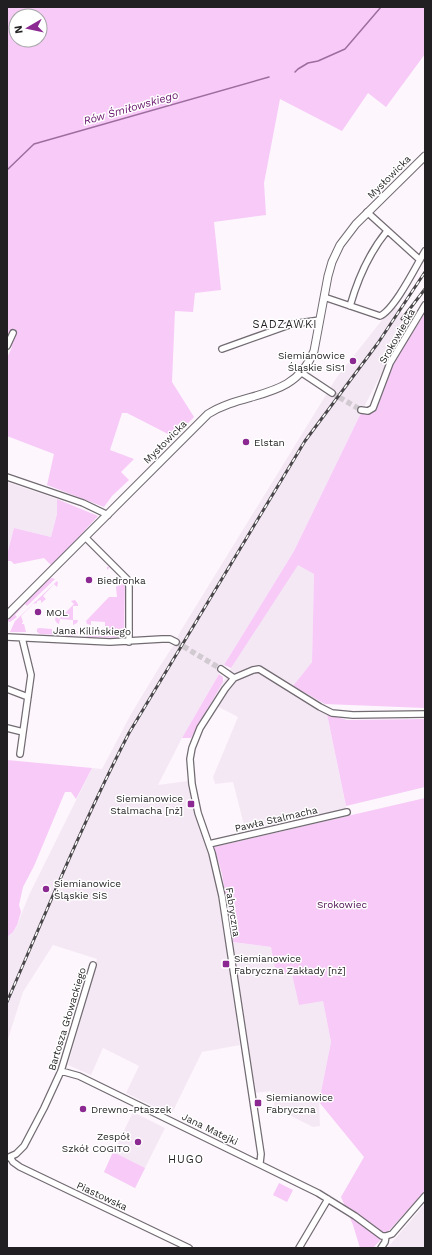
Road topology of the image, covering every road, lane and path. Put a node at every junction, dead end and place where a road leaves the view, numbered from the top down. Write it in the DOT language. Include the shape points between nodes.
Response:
graph roads {
  1 [pos="425,156"];
  2 [pos="367,212"];
  3 [pos="387,230"];
  4 [pos="425,251"];
  5 [pos="420,260"];
  6 [pos="324,297"];
  7 [pos="425,305"];
  8 [pos="350,306"];
  9 [pos="320,320"];
  10 [pos="13,333"];
  11 [pos="7,346"];
  12 [pos="222,349"];
  13 [pos="302,372"];
  14 [pos="332,393"];
  15 [pos="361,410"];
  16 [pos="7,477"];
  17 [pos="108,515"];
  18 [pos="86,537"];
  19 [pos="7,615"];
  20 [pos="7,637"];
  21 [pos="22,638"];
  22 [pos="129,642"];
  23 [pos="176,642"];
  24 [pos="221,669"];
  25 [pos="234,678"];
  26 [pos="7,689"];
  27 [pos="28,697"];
  28 [pos="425,714"];
  29 [pos="7,728"];
  30 [pos="23,732"];
  31 [pos="20,754"];
  32 [pos="347,812"];
  33 [pos="209,844"];
  34 [pos="93,965"];
  35 [pos="61,1071"];
  36 [pos="9,1158"];
  37 [pos="260,1163"];
  38 [pos="425,1196"];
  39 [pos="328,1199"];
  40 [pos="386,1236"];
  41 [pos="189,1248"];
  42 [pos="299,1248"];
  43 [pos="381,1248"];
  1 -- 2 [label="street, Mysłowicka"];
  2 -- 3 [label="street, Mysłowicka"];
  2 -- 6 [label="street, Mysłowicka" via="337,250"];
  3 -- 5 [label="street, Mysłowicka"];
  3 -- 8 [label="street" via="372,251 358,280"];
  4 -- 5 [label="street"];
  5 -- 8 [label="street" via="397,298 380,316"];
  6 -- 8 [label="street"];
  6 -- 9 [label="street, Mysłowicka"];
  7 -- 15 [label="street, Srokowiecka" via="390,363 373,408 368,411"];
  9 -- 12 [label="street" via="292,324"];
  9 -- 13 [label="street, Mysłowicka" via="314,351"];
  10 -- 11 [label="street"];
  13 -- 14 [label="street"];
  13 -- 17 [label="street, Mysłowicka" via="280,387 208,414"];
  16 -- 17 [label="street" via="84,503"];
  17 -- 18 [label="street, Mysłowicka"];
  18 -- 19 [label="street, Mysłowicka"];
  18 -- 22 [label="street" via="127,579"];
  20 -- 21 [label="street, Jana Kilińskiego"];
  21 -- 22 [label="street, Jana Kilińskiego"];
  21 -- 27 [label="street" via="31,674"];
  22 -- 23 [label="street, Jana Kilińskiego" via="162,639"];
  24 -- 25 [label="street"];
  25 -- 28 [label="street" via="259,669 332,713"];
  25 -- 33 [label="street, Fabryczna" via="200,728 191,753 190,769 196,805"];
  26 -- 27 [label="street"];
  27 -- 30 [label="street"];
  29 -- 30 [label="street"];
  30 -- 31 [label="street"];
  32 -- 33 [label="street, Pawła Stalmacha"];
  33 -- 37 [label="street, Fabryczna" via="222,896 261,1154"];
  34 -- 35 [label="street, Bartosza Głowackiego"];
  35 -- 36 [label="street, Bartosza Głowackiego" via="24,1146"];
  35 -- 37 [label="street, Jana Matejki" via="79,1076"];
  36 -- 41 [label="street, Piastowska" via="17,1166"];
  37 -- 39 [label="street, Jana Matejki"];
  38 -- 40 [label="street" via="392,1234"];
  39 -- 40 [label="street, Jana Matejki" via="382,1236"];
  39 -- 42 [label="street"];
  40 -- 43 [label="street"];
}
